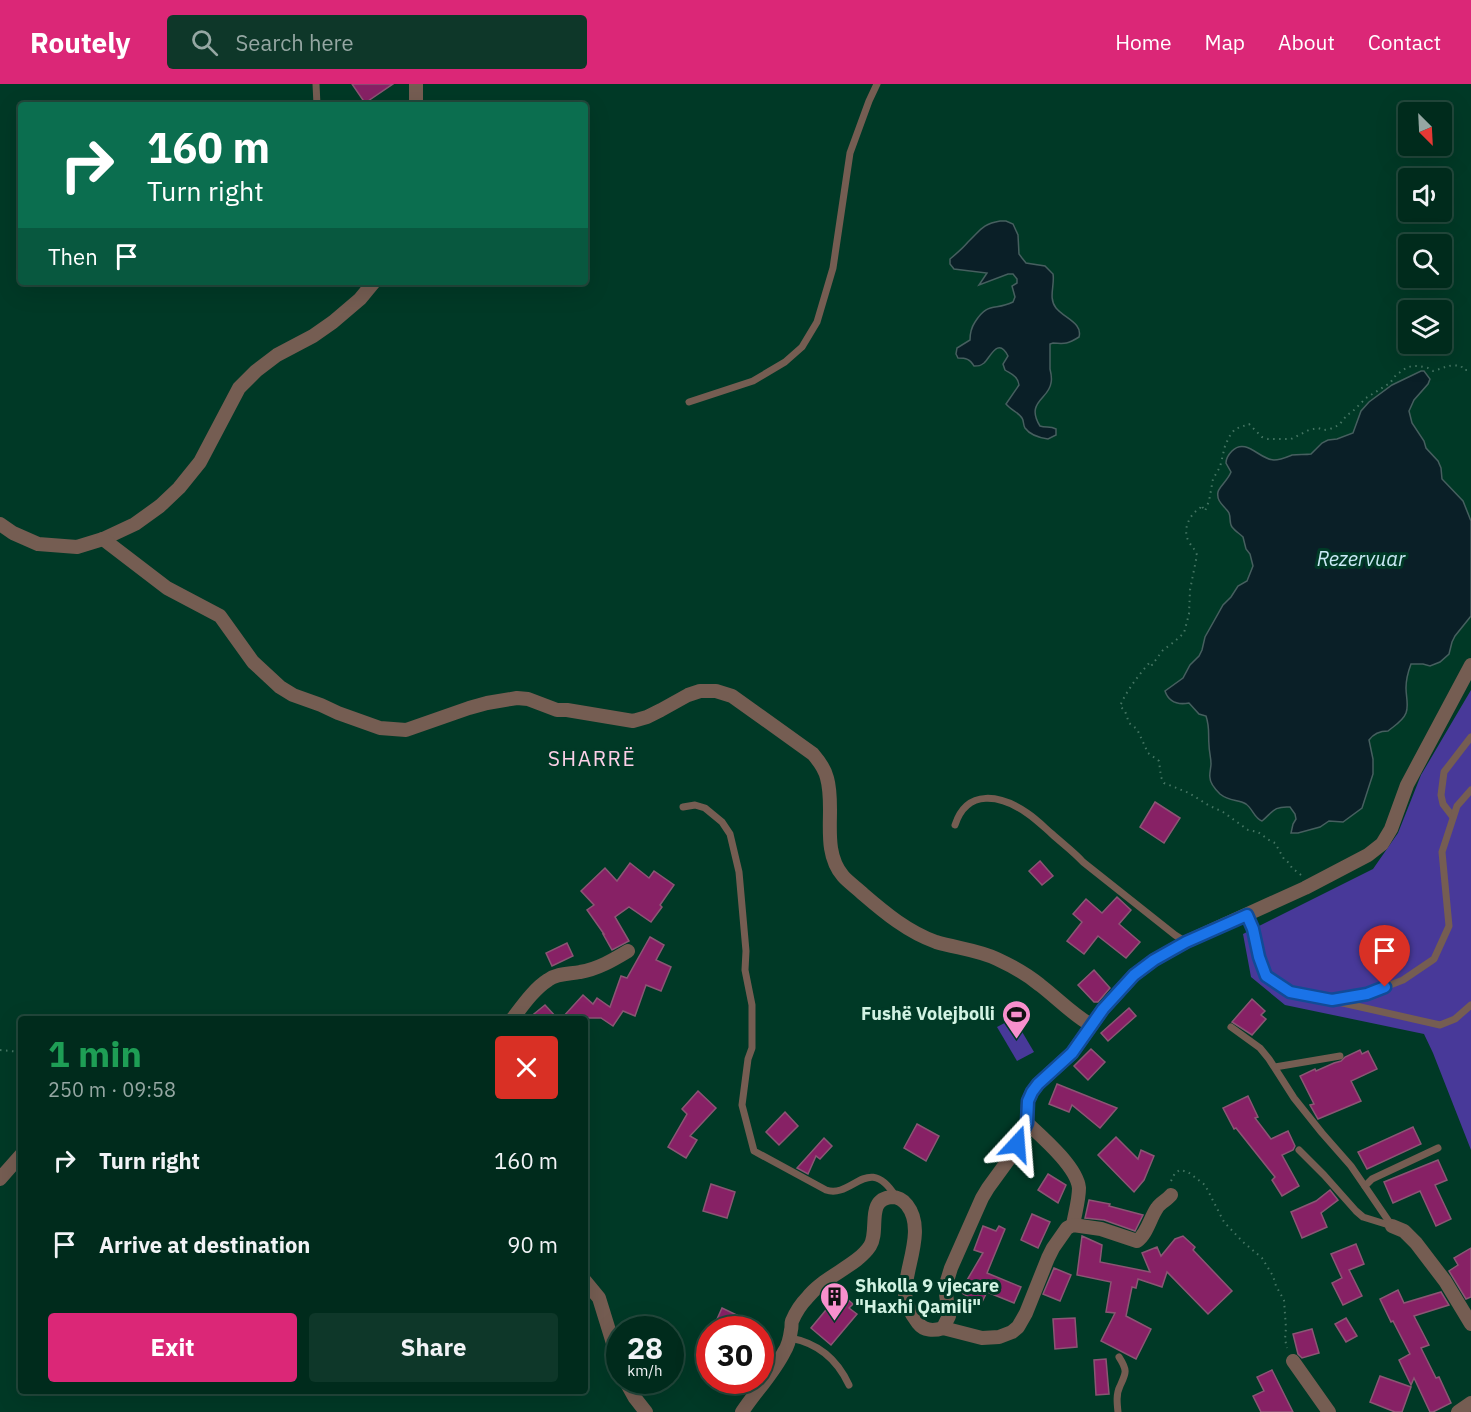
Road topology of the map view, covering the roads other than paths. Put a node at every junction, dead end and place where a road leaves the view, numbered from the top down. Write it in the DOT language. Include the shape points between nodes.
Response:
graph roads {
  1 [pos="316,84"];
  2 [pos="416,84"];
  3 [pos="877,84"];
  4 [pos="317,102"];
  5 [pos="416,102"];
  6 [pos="372,285"];
  7 [pos="689,402"];
  8 [pos="0,524"];
  9 [pos="103,539"];
  10 [pos="1471,666"];
  11 [pos="1471,737"];
  12 [pos="1471,790"];
  13 [pos="683,807"];
  14 [pos="1453,817"];
  15 [pos="956,825"];
  16 [pos="1247,915"];
  17 [pos="1186,942"];
  18 [pos="628,951"];
  19 [pos="1332,1000"];
  20 [pos="1471,1005"];
  21 [pos="515,1016"];
  22 [pos="1090,1025"];
  23 [pos="1231,1028"];
  24 [pos="1340,1056"];
  25 [pos="1275,1067"];
  26 [pos="1027,1123"];
  27 [pos="1438,1148"];
  28 [pos="1299,1150"];
  29 [pos="18,1158"];
  30 [pos="0,1179"];
  31 [pos="1365,1186"];
  32 [pos="1171,1195"];
  33 [pos="896,1197"];
  34 [pos="1073,1225"];
  35 [pos="1392,1226"];
  36 [pos="588,1285"];
  37 [pos="606,1323"];
  38 [pos="1471,1323"];
  39 [pos="943,1328"];
  40 [pos="790,1338"];
  41 [pos="1119,1357"];
  42 [pos="1293,1360"];
  43 [pos="849,1384"];
  44 [pos="633,1394"];
  45 [pos="1471,1402"];
  46 [pos="646,1412"];
  47 [pos="742,1412"];
  48 [pos="1118,1412"];
  49 [pos="1329,1412"];
  50 [pos="1458,1412"];
  1 -- 4 [label="lane"];
  2 -- 5 [label="street"];
  3 -- 7 [label="lane" via="850,153 833,268 817,322 802,347 785,362 753,381"];
  6 -- 9 [label="street" via="333,322 256,370 239,388 200,462 179,488 135,524"];
  8 -- 9 [label="street" via="38,544 77,547"];
  9 -- 22 [label="street" via="167,588 220,616 253,662 280,687 380,728 406,730 469,708 517,698 557,710 633,721 700,691 732,696 808,750 821,764 830,791 830,843 834,862 843,876 910,930 998,959 1040,985"];
  10 -- 16 [label="street" via="1407,784 1387,837 1368,855"];
  11 -- 14 [label="lane" via="1444,772 1440,795"];
  12 -- 14 [label="lane"];
  13 -- 33 [label="lane" via="705,808 722,822 730,834 739,872 745,970 752,1005 752,1048 742,1105 754,1151 826,1190 837,1192 860,1179 873,1178 890,1187"];
  14 -- 19 [label="lane" via="1442,852 1449,926 1434,958 1403,980 1367,994"];
  15 -- 17 [label="lane" via="965,806 975,800 1012,804"];
  16 -- 17 [label="street"];
  16 -- 19 [label="lane" via="1266,976 1290,992"];
  17 -- 22 [label="street" via="1134,975"];
  18 -- 21 [label="street" via="605,964 549,978"];
  19 -- 20 [label="lane" via="1440,1025 1455,1019"];
  22 -- 26 [label="street" via="1072,1053 1032,1092"];
  23 -- 25 [label="lane" via="1260,1048"];
  24 -- 25 [label="lane"];
  25 -- 31 [label="lane" via="1310,1119"];
  26 -- 34 [label="street" via="1049,1143 1077,1179 1079,1193"];
  26 -- 39 [label="street" via="1012,1155 982,1198 951,1268 946,1294 949,1316"];
  27 -- 31 [label="lane"];
  28 -- 35 [label="lane" via="1356,1211"];
  29 -- 30 [label="street"];
  31 -- 35 [label="lane"];
  32 -- 34 [label="street" via="1158,1205 1137,1241"];
  33 -- 39 [label="street" via="904,1201 913,1215 915,1234 907,1302 921,1327"];
  33 -- 40 [label="street" via="882,1200 876,1207 874,1238 868,1249 805,1299 792,1321"];
  34 -- 39 [label="street" via="1048,1258 1018,1327 991,1338"];
  35 -- 38 [label="street" via="1416,1242"];
  36 -- 37 [label="street" via="598,1298"];
  40 -- 43 [label="lane" via="813,1344 837,1366"];
  40 -- 47 [label="street" via="778,1363"];
  41 -- 48 [label="lane" via="1126,1373 1116,1401"];
  42 -- 49 [label="street"];
  44 -- 46 [label="street"];
  45 -- 50 [label="street"];
}
